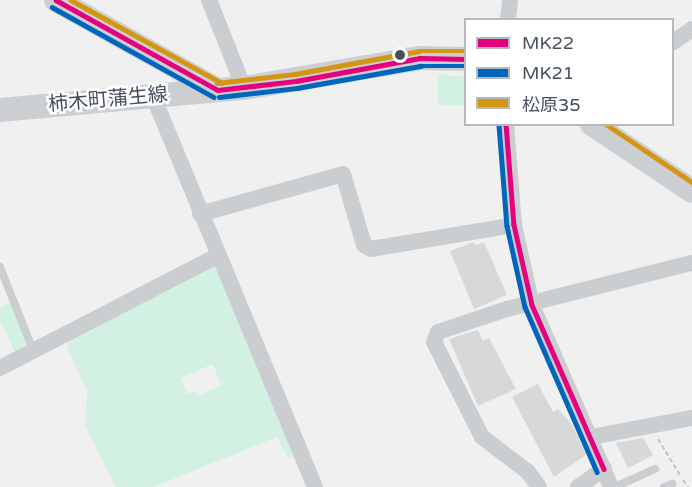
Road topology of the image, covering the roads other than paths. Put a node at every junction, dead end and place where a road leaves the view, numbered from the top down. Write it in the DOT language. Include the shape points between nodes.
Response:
graph roads {
  1 [pos="56,0"];
  2 [pos="209,0"];
  3 [pos="510,0"];
  4 [pos="508,18"];
  5 [pos="692,29"];
  6 [pos="674,42"];
  7 [pos="464,59"];
  8 [pos="244,88"];
  9 [pos="218,90"];
  10 [pos="153,96"];
  11 [pos="0,110"];
  12 [pos="506,126"];
  13 [pos="595,126"];
  14 [pos="692,190"];
  15 [pos="200,214"];
  16 [pos="514,225"];
  17 [pos="217,256"];
  18 [pos="692,263"];
  19 [pos="0,267"];
  20 [pos="532,305"];
  21 [pos="33,350"];
  22 [pos="0,368"];
  23 [pos="692,418"];
  24 [pos="591,437"];
  25 [pos="604,469"];
  26 [pos="655,469"];
  27 [pos="315,487"];
  28 [pos="539,487"];
  29 [pos="578,487"];
  30 [pos="613,487"];
  1 -- 9 [label="main road"];
  2 -- 8 [label="street"];
  3 -- 4 [label="street"];
  5 -- 6 [label="street"];
  7 -- 8 [label="main road, 柿木町蒲生線" via="420,58"];
  8 -- 9 [label="main road, 柿木町蒲生線"];
  9 -- 10 [label="main road, 柿木町蒲生線"];
  10 -- 11 [label="main road, 柿木町蒲生線"];
  10 -- 15 [label="street"];
  12 -- 16 [label="street"];
  13 -- 14 [label="main road"];
  15 -- 16 [label="street" via="343,174 364,245 371,249"];
  15 -- 17 [label="street"];
  16 -- 20 [label="street"];
  17 -- 21 [label="street"];
  17 -- 27 [label="street"];
  18 -- 20 [label="street"];
  19 -- 21 [label="lane"];
  20 -- 24 [label="street" via="557,369"];
  20 -- 28 [label="street" via="507,309 438,332 434,342 482,437 528,472"];
  21 -- 22 [label="street"];
  23 -- 24 [label="street"];
  24 -- 25 [label="street"];
  25 -- 29 [label="street"];
  25 -- 30 [label="street"];
  26 -- 30 [label="lane"];
}
